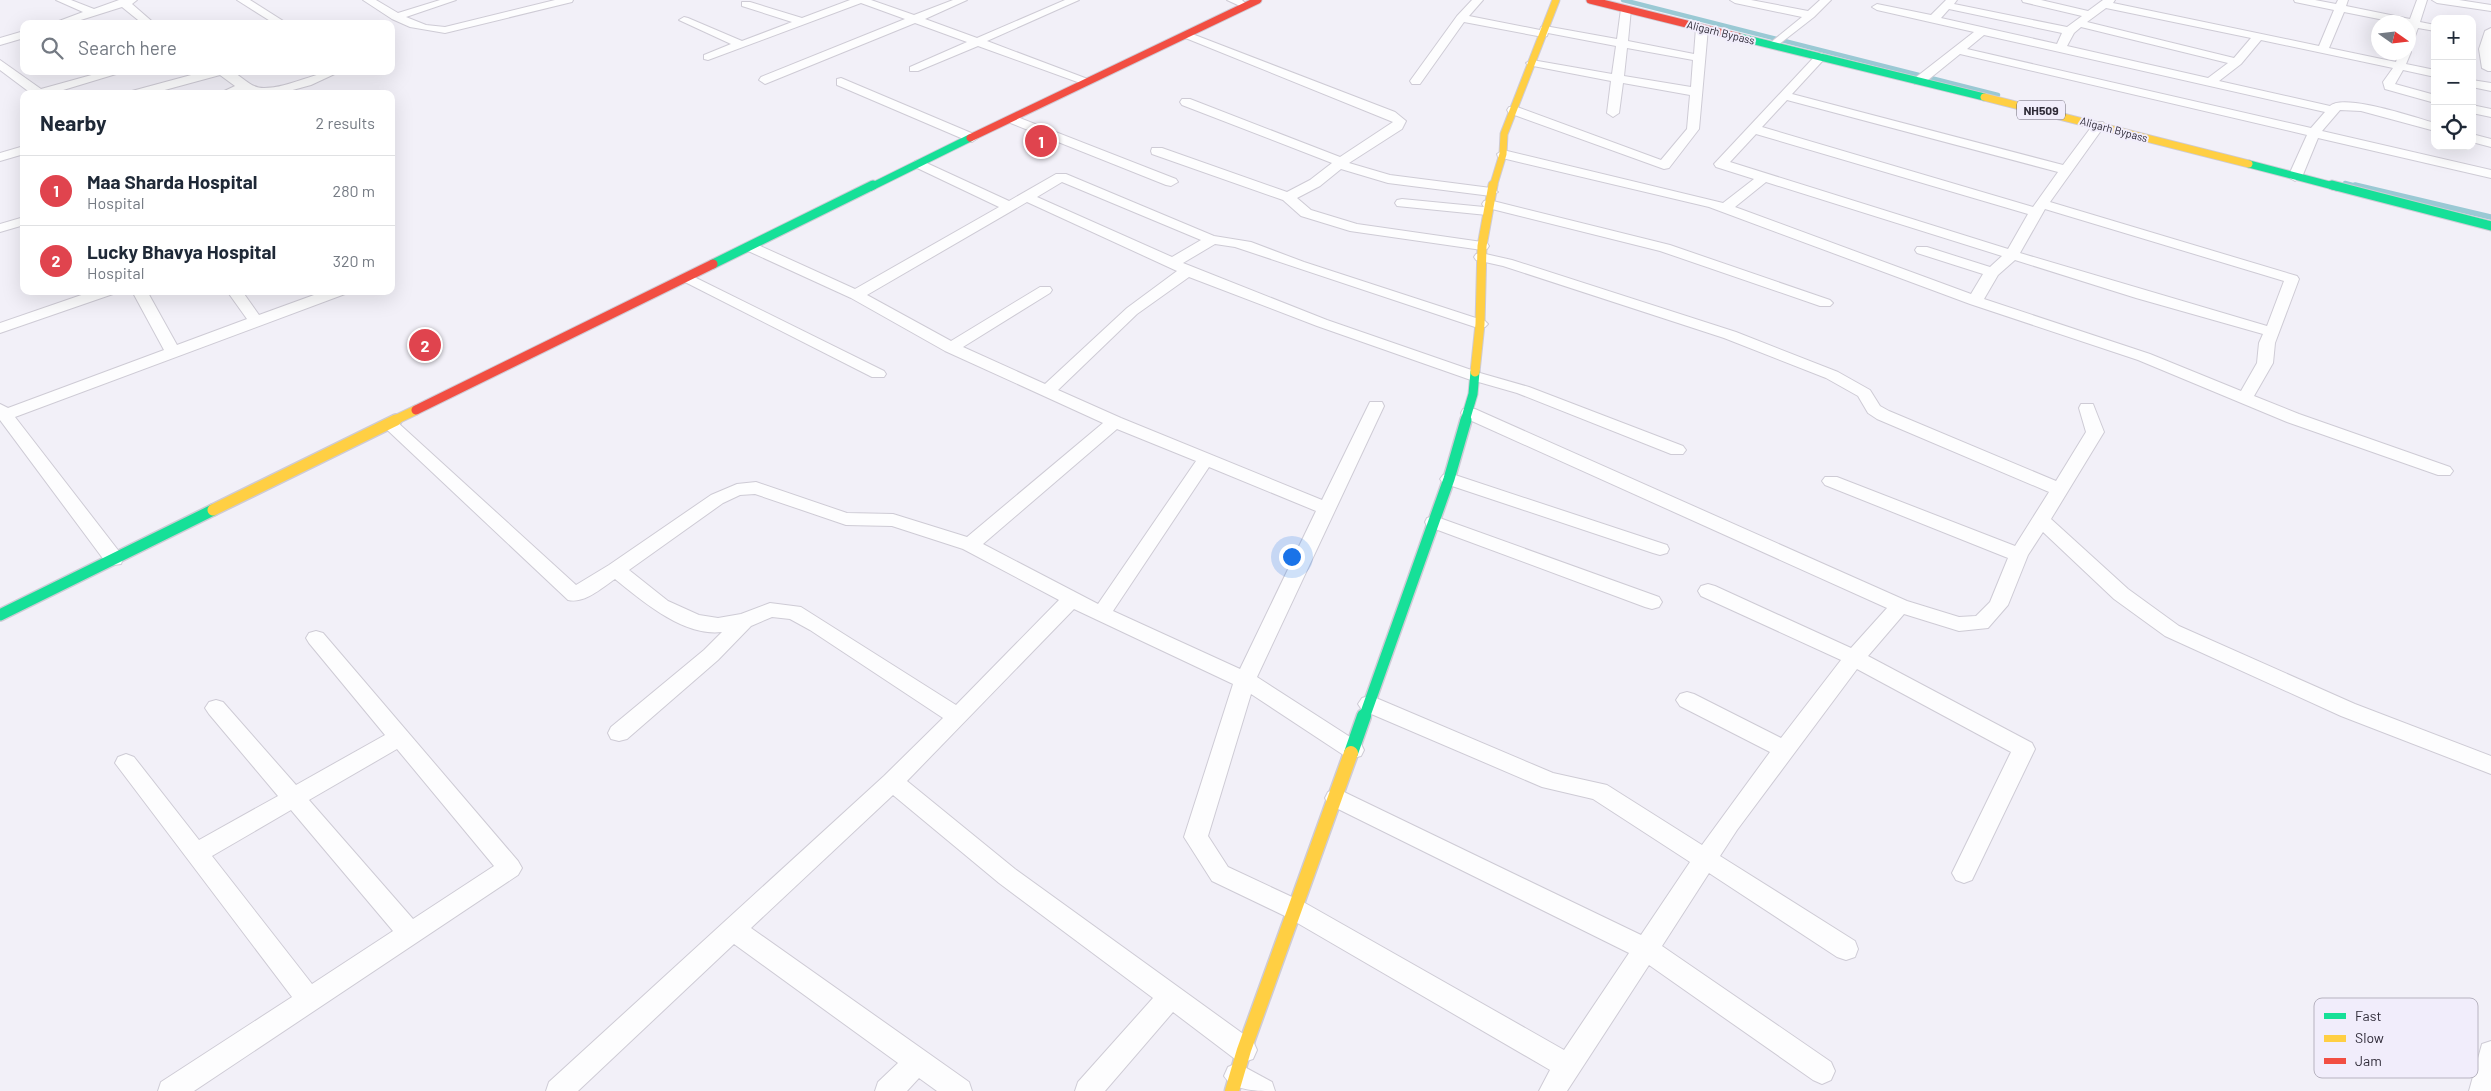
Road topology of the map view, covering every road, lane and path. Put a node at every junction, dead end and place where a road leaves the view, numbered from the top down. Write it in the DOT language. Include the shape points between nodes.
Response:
graph roads {
  1 [pos="60,0"];
  2 [pos="242,0"];
  3 [pos="368,0"];
  4 [pos="451,0"];
  5 [pos="568,0"];
  6 [pos="861,0"];
  7 [pos="962,0"];
  8 [pos="1074,0"];
  9 [pos="1258,0"];
  10 [pos="1478,0"];
  11 [pos="1556,0"];
  12 [pos="1590,0"];
  13 [pos="1735,0"];
  14 [pos="1826,0"];
  15 [pos="2027,0"];
  16 [pos="2298,0"];
  17 [pos="2422,0"];
  18 [pos="2437,0"];
  19 [pos="127,1"];
  20 [pos="1239,1"];
  21 [pos="1948,2"];
  22 [pos="2108,3"];
  23 [pos="746,4"];
  24 [pos="2341,4"];
  25 [pos="1633,6"];
  26 [pos="1877,6"];
  27 [pos="2491,8"];
  28 [pos="93,12"];
  29 [pos="1810,15"];
  30 [pos="2091,15"];
  31 [pos="2382,15"];
  32 [pos="2415,15"];
  33 [pos="396,17"];
  34 [pos="1461,18"];
  35 [pos="914,19"];
  36 [pos="1933,19"];
  37 [pos="68,20"];
  38 [pos="146,20"];
  39 [pos="276,20"];
  40 [pos="684,20"];
  41 [pos="800,21"];
  42 [pos="2081,24"];
  43 [pos="2416,24"];
  44 [pos="2431,27"];
  45 [pos="1702,28"];
  46 [pos="1982,31"];
  47 [pos="1544,32"];
  48 [pos="2069,32"];
  49 [pos="20,35"];
  50 [pos="1187,35"];
  51 [pos="2488,36"];
  52 [pos="2257,38"];
  53 [pos="0,42"];
  54 [pos="978,42"];
  55 [pos="1778,42"];
  56 [pos="740,44"];
  57 [pos="1622,44"];
  58 [pos="2060,48"];
  59 [pos="1957,50"];
  60 [pos="2322,50"];
  61 [pos="1821,56"];
  62 [pos="708,57"];
  63 [pos="1699,58"];
  64 [pos="2402,60"];
  65 [pos="2237,62"];
  66 [pos="0,63"];
  67 [pos="1532,63"];
  68 [pos="1121,64"];
  69 [pos="2400,66"];
  70 [pos="2488,68"];
  71 [pos="914,69"];
  72 [pos="20,71"];
  73 [pos="2431,73"];
  74 [pos="11,74"];
  75 [pos="105,75"];
  76 [pos="206,75"];
  77 [pos="227,75"];
  78 [pos="324,75"];
  79 [pos="1923,78"];
  80 [pos="314,79"];
  81 [pos="1618,79"];
  82 [pos="765,80"];
  83 [pos="1088,81"];
  84 [pos="1416,81"];
  85 [pos="841,82"];
  86 [pos="2476,84"];
  87 [pos="2491,87"];
  88 [pos="245,88"];
  89 [pos="2197,89"];
  90 [pos="35,90"];
  91 [pos="50,90"];
  92 [pos="151,90"];
  93 [pos="238,90"];
  94 [pos="251,90"];
  95 [pos="275,90"];
  96 [pos="320,90"];
  97 [pos="1696,92"];
  98 [pos="1784,96"];
  99 [pos="2431,98"];
  100 [pos="1186,102"];
  101 [pos="2476,109"];
  102 [pos="1513,110"];
  103 [pos="2332,110"];
  104 [pos="1613,113"];
  105 [pos="2491,113"];
  106 [pos="1012,119"];
  107 [pos="2099,125"];
  108 [pos="2431,126"];
  109 [pos="1754,128"];
  110 [pos="2315,131"];
  111 [pos="972,138"];
  112 [pos="2476,139"];
  113 [pos="2491,142"];
  114 [pos="20,151"];
  115 [pos="1157,151"];
  116 [pos="1503,154"];
  117 [pos="0,157"];
  118 [pos="1340,163"];
  119 [pos="920,164"];
  120 [pos="2066,170"];
  121 [pos="2297,172"];
  122 [pos="2491,174"];
  123 [pos="1765,177"];
  124 [pos="1171,182"];
  125 [pos="1026,197"];
  126 [pos="1288,197"];
  127 [pos="1402,203"];
  128 [pos="1489,203"];
  129 [pos="1010,207"];
  130 [pos="1725,208"];
  131 [pos="2039,208"];
  132 [pos="20,222"];
  133 [pos="2491,226"];
  134 [pos="0,228"];
  135 [pos="1212,240"];
  136 [pos="751,247"];
  137 [pos="1922,250"];
  138 [pos="1482,252"];
  139 [pos="2012,255"];
  140 [pos="1173,263"];
  141 [pos="1187,272"];
  142 [pos="1992,272"];
  143 [pos="688,278"];
  144 [pos="1045,290"];
  145 [pos="96,295"];
  146 [pos="141,295"];
  147 [pos="237,295"];
  148 [pos="329,295"];
  149 [pos="856,295"];
  150 [pos="1974,301"];
  151 [pos="1825,304"];
  152 [pos="256,321"];
  153 [pos="1480,324"];
  154 [pos="0,328"];
  155 [pos="2272,332"];
  156 [pos="951,348"];
  157 [pos="172,353"];
  158 [pos="878,374"];
  159 [pos="1474,376"];
  160 [pos="1048,390"];
  161 [pos="2245,398"];
  162 [pos="1376,406"];
  163 [pos="2087,408"];
  164 [pos="3,412"];
  165 [pos="1469,413"];
  166 [pos="1115,422"];
  167 [pos="390,424"];
  168 [pos="1677,450"];
  169 [pos="1206,459"];
  170 [pos="2444,471"];
  171 [pos="1450,479"];
  172 [pos="1831,481"];
  173 [pos="2058,489"];
  174 [pos="1327,508"];
  175 [pos="2040,519"];
  176 [pos="1434,522"];
  177 [pos="970,545"];
  178 [pos="1660,549"];
  179 [pos="2018,555"];
  180 [pos="114,558"];
  181 [pos="616,570"];
  182 [pos="1708,591"];
  183 [pos="1073,598"];
  184 [pos="1652,602"];
  185 [pos="1900,606"];
  186 [pos="1102,614"];
  187 [pos="0,615"];
  188 [pos="744,622"];
  189 [pos="316,638"];
  190 [pos="1854,658"];
  191 [pos="1245,680"];
  192 [pos="1687,700"];
  193 [pos="1369,704"];
  194 [pos="216,708"];
  195 [pos="958,717"];
  196 [pos="619,733"];
  197 [pos="399,737"];
  198 [pos="1784,749"];
  199 [pos="1353,750"];
  200 [pos="126,763"];
  201 [pos="2491,765"];
  202 [pos="892,782"];
  203 [pos="293,798"];
  204 [pos="1336,798"];
  205 [pos="196,854"];
  206 [pos="1705,859"];
  207 [pos="1964,873"];
  208 [pos="1296,910"];
  209 [pos="733,929"];
  210 [pos="410,933"];
  211 [pos="1646,949"];
  212 [pos="1846,949"];
  213 [pos="1171,996"];
  214 [pos="309,1000"];
  215 [pos="1244,1050"];
  216 [pos="2491,1053"];
  217 [pos="918,1061"];
  218 [pos="1568,1067"];
  219 [pos="1822,1071"];
  220 [pos="1234,1084"];
  221 [pos="172,1091"];
  222 [pos="559,1091"];
  223 [pos="888,1091"];
  224 [pos="959,1091"];
  225 [pos="1088,1091"];
  226 [pos="1262,1091"];
  227 [pos="1552,1091"];
  228 [pos="2482,1091"];
  1 -- 28 [label="street"];
  2 -- 39 [label="street"];
  3 -- 33 [label="street"];
  4 -- 33 [label="street"];
  5 -- 33 [label="street" via="445,30 426,30"];
  6 -- 35 [label="street"];
  6 -- 41 [label="street"];
  7 -- 35 [label="street"];
  8 -- 54 [label="street"];
  9 -- 50 [label="main road"];
  10 -- 34 [label="street"];
  11 -- 47 [label="main road"];
  12 -- 25 [label="main road, Aligarh Bypass / NH509"];
  13 -- 29 [label="street"];
  14 -- 29 [label="street"];
  15 -- 30 [label="street"];
  16 -- 24 [label="street"];
  17 -- 32 [label="street"];
  18 -- 27 [label="street"];
  19 -- 28 [label="street"];
  19 -- 38 [label="street"];
  20 -- 68 [label="main road"];
  21 -- 36 [label="street"];
  21 -- 48 [label="street"];
  22 -- 30 [label="street"];
  22 -- 52 [label="street"];
  23 -- 41 [label="street"];
  24 -- 31 [label="street"];
  24 -- 60 [label="street" via="2334,28"];
  25 -- 45 [label="main road, Aligarh Bypass / NH509"];
  25 -- 57 [label="street"];
  26 -- 36 [label="street"];
  28 -- 37 [label="street"];
  29 -- 55 [label="street"];
  30 -- 42 [label="street"];
  34 -- 47 [label="street"];
  34 -- 84 [label="street"];
  35 -- 54 [label="street"];
  35 -- 82 [label="street"];
  36 -- 46 [label="street"];
  40 -- 56 [label="street"];
  41 -- 56 [label="street"];
  42 -- 48 [label="street"];
  42 -- 65 [label="street"];
  43 -- 44 [label="street"];
  45 -- 55 [label="main road, Aligarh Bypass / NH509"];
  45 -- 63 [label="street"];
  46 -- 58 [label="street"];
  46 -- 59 [label="street"];
  47 -- 57 [label="street"];
  47 -- 67 [label="main road"];
  48 -- 58 [label="street"];
  49 -- 53 [label="street"];
  50 -- 68 [label="main road"];
  50 -- 118 [label="street" via="1400,121 1398,126"];
  51 -- 70 [label="street" via="2485,49"];
  52 -- 60 [label="street"];
  52 -- 65 [label="street"];
  54 -- 71 [label="street"];
  54 -- 83 [label="street"];
  55 -- 61 [label="main road, Aligarh Bypass / NH509"];
  56 -- 62 [label="street"];
  57 -- 63 [label="street"];
  57 -- 81 [label="street"];
  58 -- 89 [label="street"];
  59 -- 79 [label="street"];
  59 -- 89 [label="street"];
  60 -- 69 [label="street"];
  61 -- 79 [label="main road, Aligarh Bypass / NH509"];
  61 -- 98 [label="street"];
  63 -- 97 [label="street"];
  64 -- 69 [label="street"];
  65 -- 89 [label="street"];
  66 -- 74 [label="street"];
  67 -- 81 [label="street"];
  67 -- 102 [label="main road"];
  68 -- 83 [label="main road"];
  69 -- 73 [label="street"];
  69 -- 99 [label="street" via="2389,86"];
  72 -- 74 [label="street"];
  74 -- 90 [label="street"];
  75 -- 91 [label="street"];
  76 -- 92 [label="street"];
  77 -- 88 [label="street"];
  78 -- 80 [label="street"];
  79 -- 107 [label="main road, Aligarh Bypass / NH509"];
  80 -- 95 [label="street"];
  80 -- 96 [label="street"];
  81 -- 97 [label="street"];
  81 -- 104 [label="street"];
  83 -- 106 [label="main road"];
  85 -- 111 [label="street"];
  86 -- 87 [label="street"];
  88 -- 93 [label="street"];
  88 -- 94 [label="street"];
  89 -- 103 [label="street"];
  89 -- 110 [label="street"];
  97 -- 102 [label="street" via="1693,130 1664,165"];
  98 -- 109 [label="street"];
  98 -- 120 [label="street"];
  100 -- 118 [label="street"];
  101 -- 105 [label="street"];
  102 -- 116 [label="main road" via="1504,134"];
  103 -- 108 [label="street" via="2345,105"];
  103 -- 110 [label="street"];
  106 -- 111 [label="main road"];
  106 -- 124 [label="street"];
  107 -- 120 [label="street"];
  107 -- 121 [label="main road, Aligarh Bypass / NH509"];
  109 -- 123 [label="street" via="1721,164"];
  109 -- 131 [label="street"];
  110 -- 121 [label="street"];
  110 -- 122 [label="street"];
  111 -- 119 [label="main road"];
  112 -- 113 [label="street"];
  114 -- 117 [label="street"];
  115 -- 126 [label="street"];
  116 -- 128 [label="main road"];
  116 -- 130 [label="street"];
  118 -- 126 [label="street" via="1315,183"];
  118 -- 128 [label="street" via="1388,179"];
  119 -- 129 [label="street"];
  119 -- 136 [label="main road"];
  120 -- 131 [label="street"];
  121 -- 133 [label="main road, Aligarh Bypass / NH509"];
  123 -- 130 [label="street"];
  123 -- 139 [label="street"];
  125 -- 129 [label="street"];
  125 -- 135 [label="street" via="1060,177"];
  125 -- 140 [label="street"];
  126 -- 138 [label="street" via="1306,213 1355,228"];
  127 -- 128 [label="street"];
  128 -- 138 [label="main road"];
  128 -- 151 [label="street" via="1665,248"];
  129 -- 149 [label="street"];
  130 -- 150 [label="street"];
  131 -- 139 [label="street"];
  131 -- 155 [label="street" via="2292,278"];
  132 -- 134 [label="street"];
  135 -- 140 [label="street"];
  135 -- 153 [label="street" via="1251,245 1297,264"];
  136 -- 143 [label="main road"];
  136 -- 149 [label="street"];
  137 -- 142 [label="street"];
  138 -- 153 [label="main road"];
  138 -- 173 [label="street" via="1730,335 1832,375 1864,392 1874,409 1883,415"];
  139 -- 142 [label="street"];
  139 -- 155 [label="street"];
  140 -- 141 [label="street"];
  141 -- 159 [label="street"];
  141 -- 160 [label="street" via="1132,311"];
  142 -- 150 [label="street"];
  143 -- 158 [label="street"];
  143 -- 167 [label="main road"];
  144 -- 156 [label="street"];
  145 -- 154 [label="street"];
  146 -- 157 [label="street"];
  147 -- 152 [label="street"];
  148 -- 152 [label="street"];
  149 -- 156 [label="street"];
  150 -- 161 [label="street" via="2136,354"];
  152 -- 157 [label="street"];
  153 -- 159 [label="main road"];
  155 -- 161 [label="street" via="2265,363"];
  156 -- 160 [label="street"];
  157 -- 164 [label="street"];
  159 -- 165 [label="main road"];
  159 -- 168 [label="street" via="1523,390"];
  160 -- 166 [label="street"];
  161 -- 170 [label="street"];
  162 -- 174 [label="street"];
  163 -- 173 [label="street" via="2095,432"];
  164 -- 180 [label="street"];
  165 -- 171 [label="main road"];
  165 -- 185 [label="street"];
  166 -- 169 [label="street"];
  166 -- 177 [label="street"];
  167 -- 180 [label="main road"];
  167 -- 181 [label="street" via="575,595"];
  169 -- 174 [label="street"];
  169 -- 186 [label="street"];
  171 -- 176 [label="main road"];
  171 -- 178 [label="street"];
  172 -- 179 [label="street"];
  173 -- 175 [label="street"];
  174 -- 191 [label="street"];
  175 -- 179 [label="street"];
  175 -- 201 [label="street" via="2121,594 2172,631 2348,710 2433,740"];
  176 -- 184 [label="street"];
  176 -- 193 [label="main road"];
  177 -- 181 [label="street" via="893,520 846,519 756,488 737,490 716,499"];
  177 -- 183 [label="street"];
  179 -- 185 [label="street" via="1998,605 1981,623 1959,624"];
  180 -- 187 [label="main road"];
  181 -- 188 [label="street" via="662,606 695,621 718,625"];
  182 -- 190 [label="street"];
  183 -- 186 [label="street"];
  183 -- 195 [label="street"];
  185 -- 190 [label="street"];
  186 -- 191 [label="street"];
  188 -- 195 [label="street" via="770,610 794,612"];
  188 -- 196 [label="street" via="711,655"];
  189 -- 197 [label="street"];
  190 -- 198 [label="street"];
  190 -- 207 [label="street" via="2024,750"];
  191 -- 199 [label="street"];
  191 -- 208 [label="street" via="1196,837 1220,874"];
  192 -- 198 [label="street"];
  193 -- 199 [label="main road"];
  193 -- 206 [label="street" via="1550,781 1599,791"];
  194 -- 203 [label="street"];
  195 -- 202 [label="street"];
  197 -- 203 [label="street"];
  197 -- 210 [label="street" via="510,868"];
  198 -- 206 [label="street"];
  199 -- 204 [label="main road"];
  200 -- 205 [label="street"];
  202 -- 209 [label="street"];
  202 -- 213 [label="street" via="1007,876"];
  203 -- 205 [label="street"];
  203 -- 210 [label="street"];
  204 -- 208 [label="main road"];
  204 -- 211 [label="street"];
  205 -- 214 [label="street"];
  206 -- 211 [label="street"];
  206 -- 212 [label="street"];
  208 -- 215 [label="main road"];
  208 -- 218 [label="street"];
  209 -- 217 [label="street"];
  209 -- 222 [label="street"];
  210 -- 214 [label="street"];
  211 -- 218 [label="street"];
  211 -- 219 [label="street"];
  213 -- 215 [label="street"];
  213 -- 225 [label="street"];
  214 -- 221 [label="street"];
  215 -- 220 [label="main road"];
  216 -- 228 [label="street"];
  217 -- 223 [label="street"];
  217 -- 224 [label="street"];
  218 -- 227 [label="street"];
  220 -- 226 [label="street"];
}
